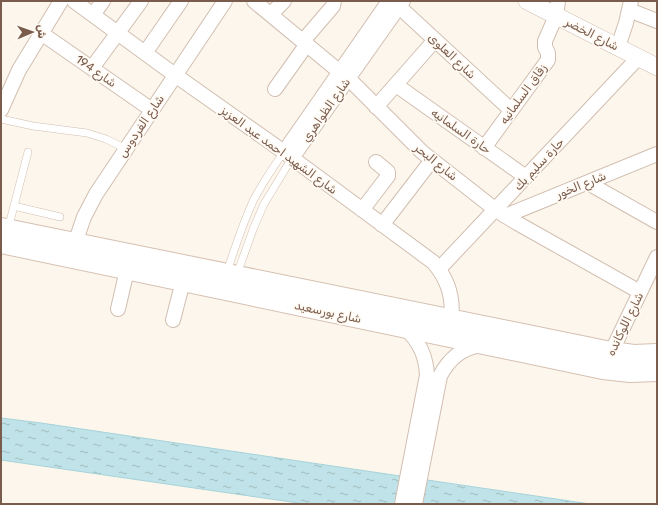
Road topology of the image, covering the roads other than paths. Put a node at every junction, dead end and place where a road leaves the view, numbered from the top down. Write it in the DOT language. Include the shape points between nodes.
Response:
graph roads {
  1 [pos="61,1"];
  2 [pos="74,1"];
  3 [pos="103,1"];
  4 [pos="141,1"];
  5 [pos="181,1"];
  6 [pos="225,1"];
  7 [pos="254,1"];
  8 [pos="284,1"];
  9 [pos="334,1"];
  10 [pos="527,1"];
  11 [pos="396,2"];
  12 [pos="630,6"];
  13 [pos="557,9"];
  14 [pos="270,14"];
  15 [pos="93,15"];
  16 [pos="657,21"];
  17 [pos="41,32"];
  18 [pos="118,33"];
  19 [pos="435,40"];
  20 [pos="305,43"];
  21 [pos="618,47"];
  22 [pos="145,53"];
  23 [pos="638,58"];
  24 [pos="657,67"];
  25 [pos="92,68"];
  26 [pos="175,75"];
  27 [pos="344,75"];
  28 [pos="396,85"];
  29 [pos="275,89"];
  30 [pos="376,107"];
  31 [pos="1,110"];
  32 [pos="152,110"];
  33 [pos="511,110"];
  34 [pos="1,119"];
  35 [pos="484,148"];
  36 [pos="126,149"];
  37 [pos="28,152"];
  38 [pos="657,154"];
  39 [pos="288,155"];
  40 [pos="432,160"];
  41 [pos="376,162"];
  42 [pos="526,177"];
  43 [pos="588,183"];
  44 [pos="14,206"];
  45 [pos="362,210"];
  46 [pos="500,213"];
  47 [pos="60,217"];
  48 [pos="657,222"];
  49 [pos="382,225"];
  50 [pos="4,236"];
  51 [pos="72,250"];
  52 [pos="657,257"];
  53 [pos="439,269"];
  54 [pos="128,270"];
  55 [pos="183,281"];
  56 [pos="229,283"];
  57 [pos="640,292"];
  58 [pos="118,308"];
  59 [pos="173,320"];
  60 [pos="451,320"];
  61 [pos="405,328"];
  62 [pos="483,344"];
  63 [pos="657,354"];
  64 [pos="607,361"];
  65 [pos="657,371"];
  66 [pos="418,456"];
  67 [pos="402,504"];
  68 [pos="415,504"];
  1 -- 17 [label="street"];
  2 -- 15 [label="street, شارع الشهيد احمد عبد العزيز"];
  3 -- 15 [label="street"];
  4 -- 18 [label="street"];
  5 -- 22 [label="street"];
  6 -- 26 [label="street, شارع الفردوس"];
  7 -- 14 [label="street, شارع البحر"];
  8 -- 14 [label="street"];
  9 -- 20 [label="street" via="333,6"];
  10 -- 13 [label="street, شارع الخضر"];
  11 -- 19 [label="street, شارع العلوى"];
  11 -- 27 [label="street, شارع الظواهري"];
  12 -- 16 [label="street"];
  12 -- 21 [label="street"];
  13 -- 21 [label="street, شارع الخضر"];
  13 -- 33 [label="street, زقاق السلمانيه" via="545,41 548,60"];
  14 -- 20 [label="street, شارع البحر"];
  15 -- 18 [label="street, شارع الشهيد احمد عبد العزيز"];
  17 -- 25 [label="street, شارع 194"];
  17 -- 31 [label="street" via="19,70"];
  18 -- 22 [label="street, شارع الشهيد احمد عبد العزيز"];
  18 -- 25 [label="street"];
  19 -- 28 [label="street"];
  19 -- 33 [label="street, شارع العلوى"];
  20 -- 27 [label="street, شارع البحر"];
  20 -- 29 [label="street"];
  21 -- 23 [label="street, شارع الخضر"];
  22 -- 26 [label="street, شارع الشهيد احمد عبد العزيز"];
  23 -- 24 [label="street, شارع الخضر"];
  23 -- 42 [label="street, حارة سليم بك"];
  25 -- 32 [label="street, شارع 194"];
  26 -- 32 [label="street, شارع الفردوس"];
  26 -- 39 [label="street, شارع الشهيد احمد عبد العزيز"];
  27 -- 30 [label="street, شارع البحر"];
  27 -- 39 [label="street, شارع الظواهري"];
  28 -- 30 [label="street"];
  28 -- 35 [label="street, حارة السلمانيه"];
  30 -- 40 [label="street, شارع البحر"];
  32 -- 36 [label="street, شارع الفردوس"];
  33 -- 35 [label="street, زقاق السلمانيه"];
  34 -- 36 [label="lane" via="87,133"];
  35 -- 42 [label="street, حارة السلمانيه"];
  36 -- 51 [label="street, شارع الفردوس" via="90,205"];
  37 -- 44 [label="lane"];
  38 -- 43 [label="street, شارع الخور"];
  39 -- 45 [label="street, شارع الشهيد احمد عبد العزيز"];
  39 -- 56 [label="lane, شارع الظواهري"];
  39 -- 56 [label="lane, شارع الظواهري" via="268,174 255,198 244,223"];
  40 -- 46 [label="street, شارع البحر"];
  40 -- 49 [label="street"];
  41 -- 45 [label="street" via="388,172 388,176"];
  42 -- 46 [label="street, حارة سليم بك"];
  43 -- 46 [label="street, شارع الخور"];
  43 -- 48 [label="street"];
  44 -- 47 [label="lane"];
  44 -- 50 [label="lane"];
  45 -- 49 [label="street, شارع الشهيد احمد عبد العزيز"];
  46 -- 53 [label="street, حارة سليم بك"];
  46 -- 57 [label="street, شارع البحر"];
  49 -- 53 [label="street, شارع الشهيد احمد عبد العزيز"];
  50 -- 51 [label="main road, شارع بورسعيد"];
  51 -- 54 [label="main road, شارع بورسعيد"];
  51 -- 56 [label="main road, شارع بورسعيد"];
  52 -- 57 [label="street, شارع اللوكانده"];
  53 -- 60 [label="street, شارع الشهيد احمد عبد العزيز" via="452,297"];
  54 -- 55 [label="main road, شارع بورسعيد"];
  54 -- 58 [label="street"];
  55 -- 56 [label="main road, شارع بورسعيد"];
  55 -- 59 [label="street"];
  56 -- 60 [label="main road, شارع بورسعيد"];
  56 -- 61 [label="main road, شارع بورسعيد"];
  57 -- 64 [label="street, شارع اللوكانده"];
  60 -- 64 [label="main road, شارع بورسعيد"];
  61 -- 62 [label="main road, شارع بورسعيد"];
  61 -- 66 [label="street" via="419,344 426,364"];
  62 -- 64 [label="main road, شارع بورسعيد"];
  62 -- 66 [label="street" via="472,346 457,354 445,366"];
  63 -- 64 [label="main road, شارع بورسعيد" via="634,355"];
  64 -- 65 [label="main road, شارع بورسعيد" via="630,372"];
  66 -- 67 [label="street"];
  66 -- 68 [label="street"];
}
